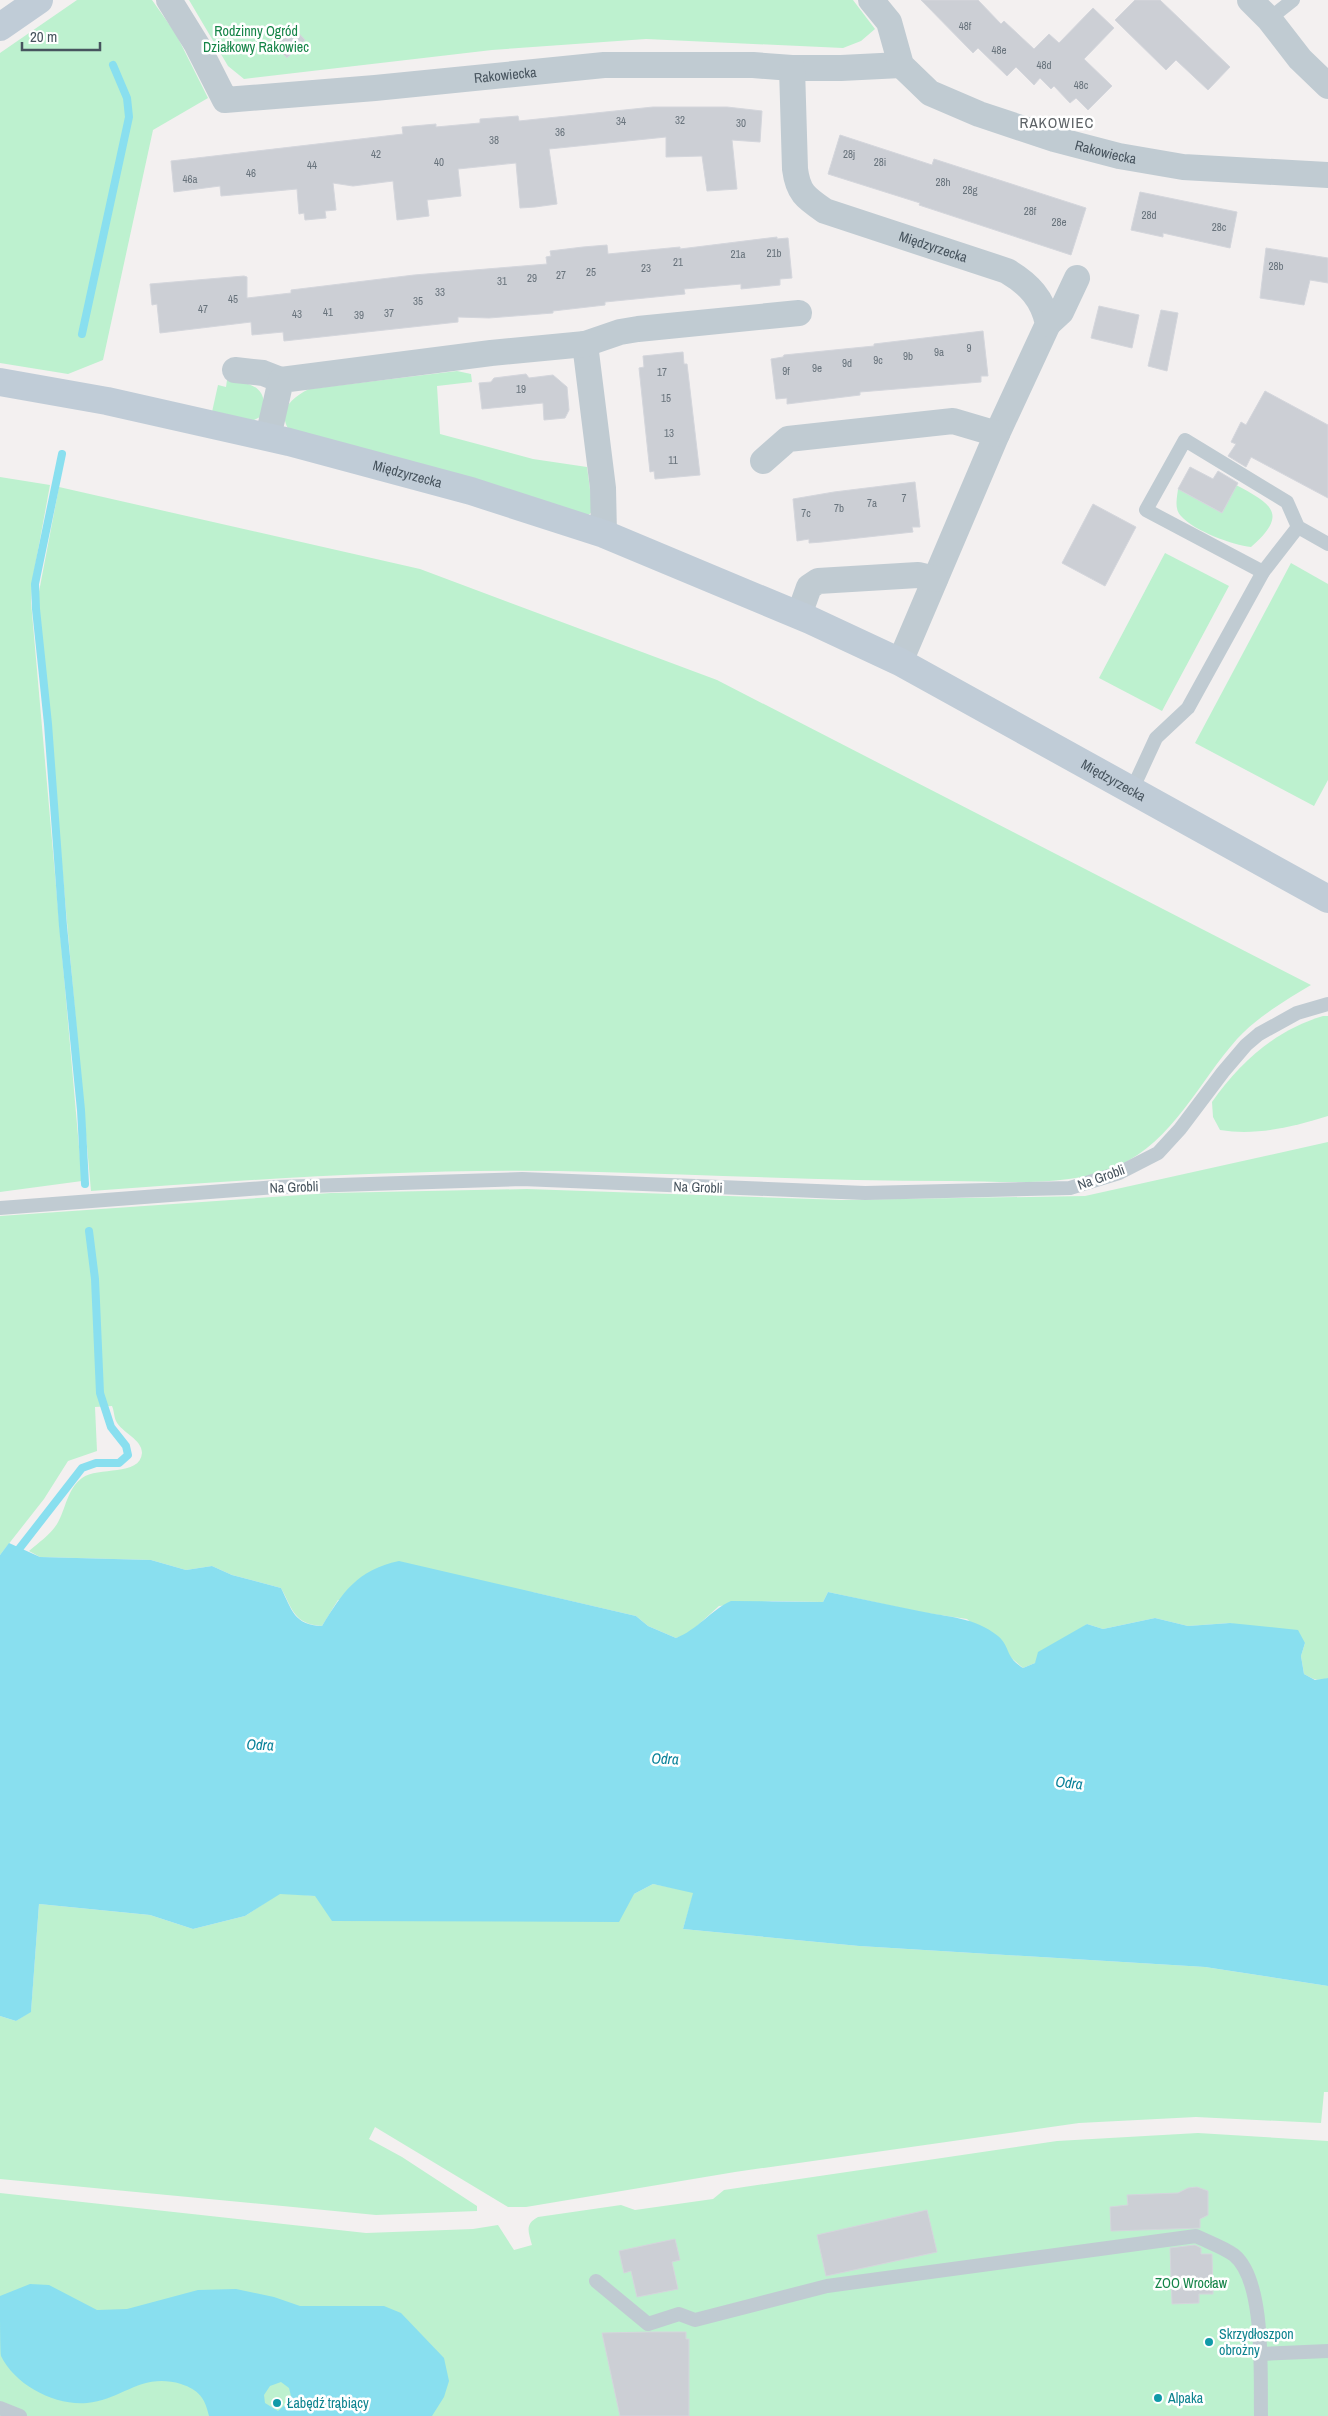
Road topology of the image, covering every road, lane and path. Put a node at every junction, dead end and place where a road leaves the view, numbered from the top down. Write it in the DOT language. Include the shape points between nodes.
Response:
graph roads {
  1 [pos="38,0"];
  2 [pos="169,0"];
  3 [pos="871,0"];
  4 [pos="1250,0"];
  5 [pos="1293,0"];
  6 [pos="1269,19"];
  7 [pos="0,27"];
  8 [pos="902,65"];
  9 [pos="792,68"];
  10 [pos="1328,86"];
  11 [pos="1328,175"];
  12 [pos="1077,278"];
  13 [pos="799,313"];
  14 [pos="1048,324"];
  15 [pos="585,344"];
  16 [pos="235,370"];
  17 [pos="281,380"];
  18 [pos="0,382"];
  19 [pos="997,434"];
  20 [pos="268,437"];
  21 [pos="763,461"];
  22 [pos="1298,527"];
  23 [pos="604,534"];
  24 [pos="1328,544"];
  25 [pos="1262,572"];
  26 [pos="935,580"];
  27 [pos="799,615"];
  28 [pos="900,662"];
  29 [pos="1132,790"];
  30 [pos="1328,899"];
  31 [pos="1328,1004"];
  32 [pos="0,1208"];
  33 [pos="596,2282"];
  34 [pos="1328,2351"];
  35 [pos="1260,2354"];
  36 [pos="0,2408"];
  37 [pos="20,2416"];
  38 [pos="1261,2416"];
  1 -- 7 [label="street"];
  2 -- 9 [label="street, Rakowiecka" via="225,100 604,65"];
  3 -- 8 [label="street, Rakowiecka" via="890,22"];
  4 -- 6 [label="street"];
  5 -- 6 [label="lane"];
  6 -- 10 [label="street" via="1300,59"];
  8 -- 9 [label="street, Rakowiecka"];
  8 -- 11 [label="street, Rakowiecka" via="930,93 978,114 1109,154 1183,167"];
  9 -- 14 [label="street, Międzyrzecka" via="796,182 801,193 825,211 1007,271 1036,294"];
  12 -- 14 [label="street" via="1061,312"];
  13 -- 15 [label="street" via="620,332"];
  14 -- 19 [label="street"];
  15 -- 17 [label="street"];
  15 -- 23 [label="street" via="604,488"];
  16 -- 17 [label="street" via="263,373"];
  17 -- 20 [label="street"];
  18 -- 20 [label="street, Międzyrzecka" via="107,401"];
  19 -- 21 [label="street" via="953,422 788,439"];
  19 -- 26 [label="street"];
  20 -- 23 [label="street, Międzyrzecka" via="471,491"];
  22 -- 24 [label="lane"];
  22 -- 25 [label="lane"];
  22 -- 25 [label="lane" via="1287,502 1185,440 1146,510"];
  23 -- 27 [label="street, Międzyrzecka"];
  25 -- 29 [label="lane" via="1188,708 1156,738"];
  26 -- 27 [label="street" via="918,575 818,581 809,587"];
  26 -- 28 [label="street"];
  27 -- 28 [label="street, Międzyrzecka"];
  28 -- 29 [label="street, Międzyrzecka"];
  29 -- 30 [label="street, Międzyrzecka"];
  31 -- 32 [label="lane, Na Grobli" via="1297,1013 1259,1034 1158,1153 1119,1173 1070,1188 865,1193 522,1179 276,1187"];
  33 -- 35 [label="lane" via="648,2324 679,2314 695,2320 827,2286 1196,2236 1235,2256 1248,2274 1255,2296"];
  34 -- 35 [label="lane"];
  35 -- 38 [label="lane"];
  36 -- 37 [label="lane"];
}
